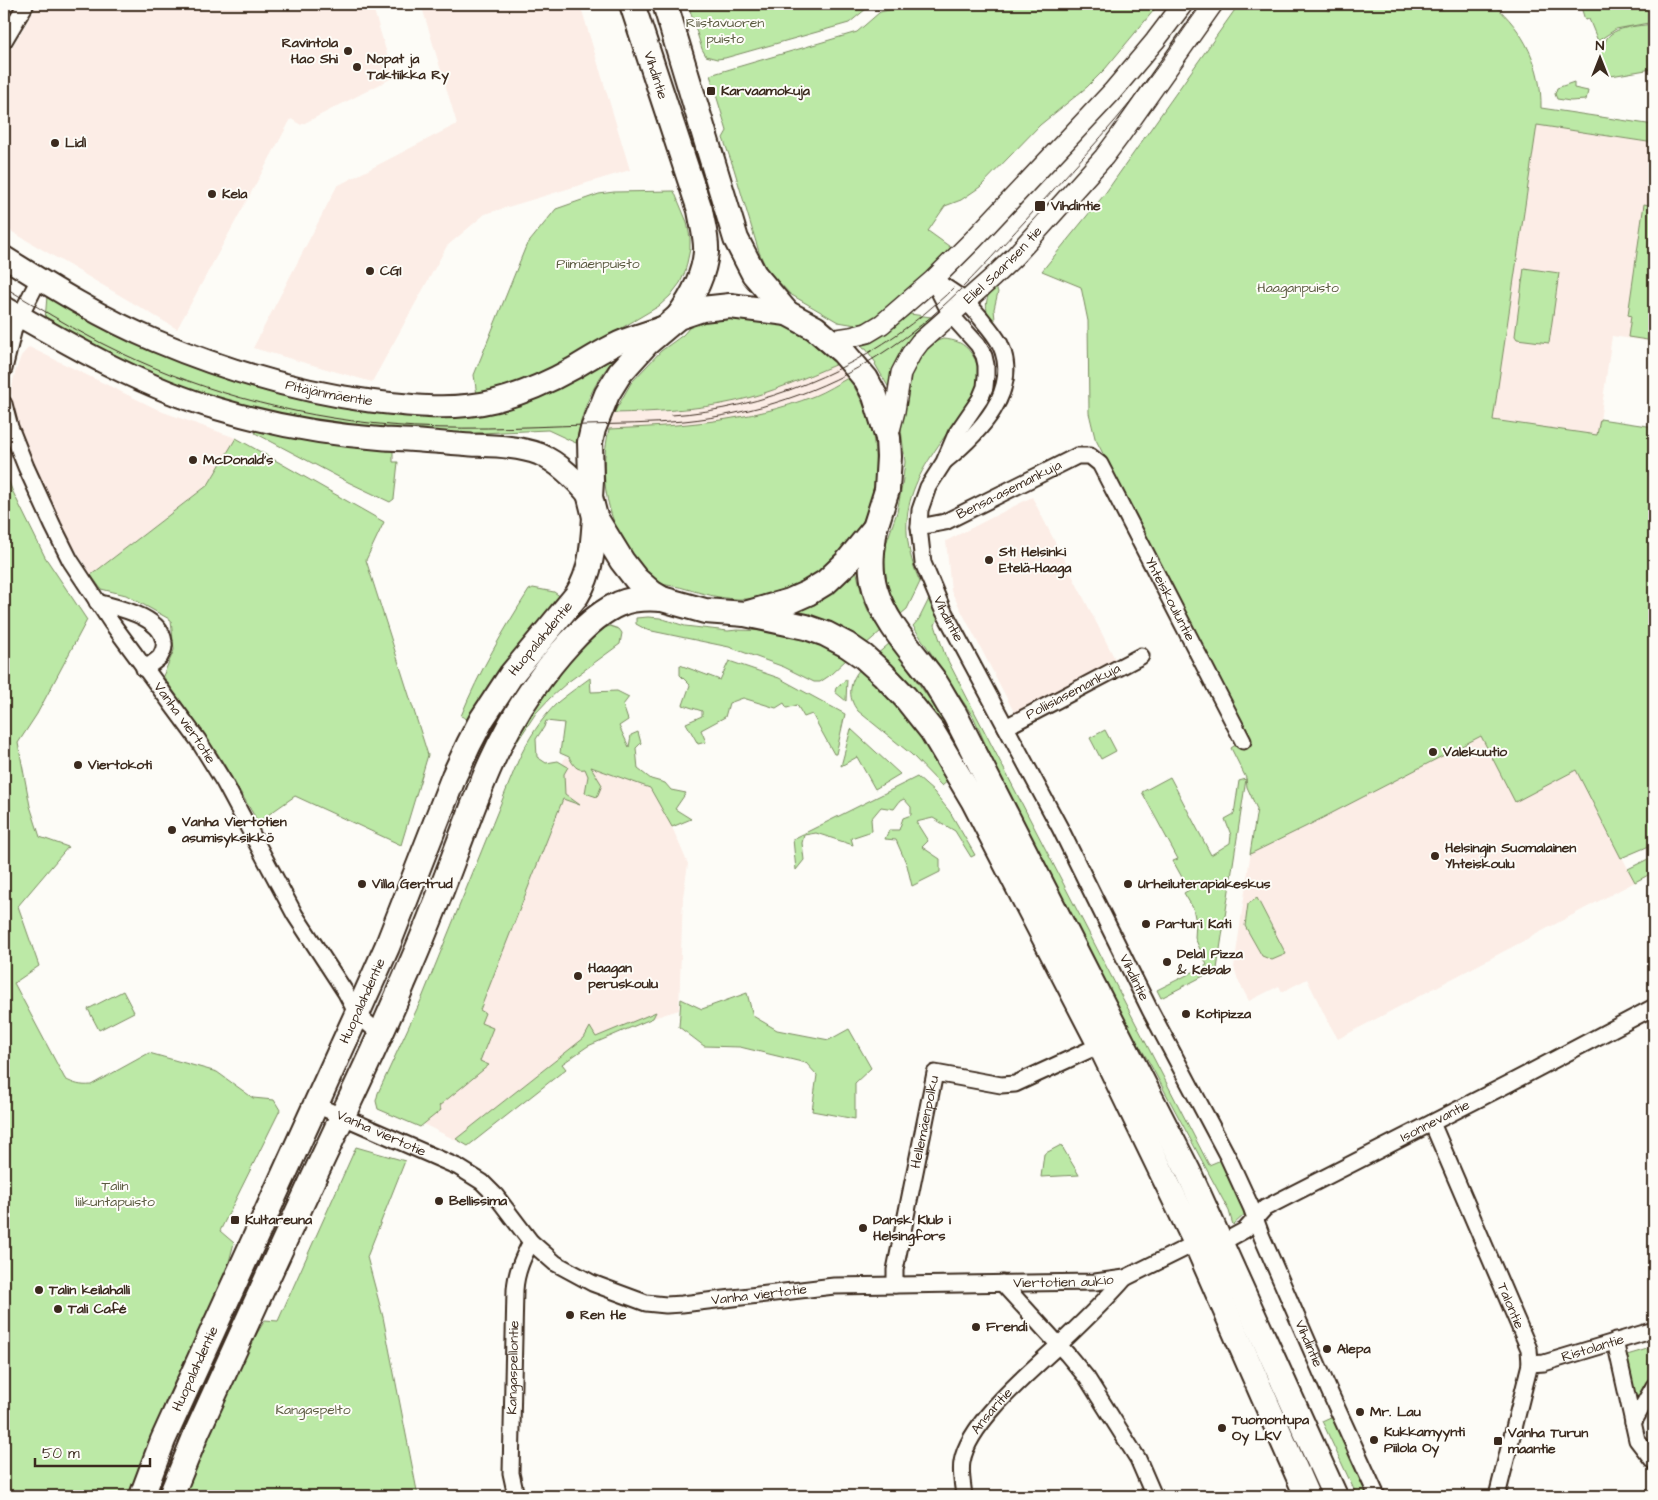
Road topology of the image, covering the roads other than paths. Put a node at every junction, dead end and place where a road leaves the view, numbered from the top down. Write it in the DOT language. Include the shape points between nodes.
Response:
graph roads {
  1 [pos="26,4"];
  2 [pos="632,4"];
  3 [pos="665,4"];
  4 [pos="1183,4"];
  5 [pos="1213,4"];
  6 [pos="4,41"];
  7 [pos="4,257"];
  8 [pos="39,279"];
  9 [pos="933,280"];
  10 [pos="966,302"];
  11 [pos="12,311"];
  12 [pos="787,313"];
  13 [pos="951,315"];
  14 [pos="672,321"];
  15 [pos="831,340"];
  16 [pos="4,369"];
  17 [pos="4,404"];
  18 [pos="888,438"];
  19 [pos="1096,460"];
  20 [pos="944,462"];
  21 [pos="593,507"];
  22 [pos="919,527"];
  23 [pos="875,528"];
  24 [pos="662,599"];
  25 [pos="97,602"];
  26 [pos="745,614"];
  27 [pos="1141,656"];
  28 [pos="144,669"];
  29 [pos="1006,727"];
  30 [pos="1243,741"];
  31 [pos="1654,1007"];
  32 [pos="358,1014"];
  33 [pos="380,1034"];
  34 [pos="1100,1045"];
  35 [pos="316,1105"];
  36 [pos="342,1117"];
  37 [pos="1432,1122"];
  38 [pos="1255,1219"];
  39 [pos="531,1242"];
  40 [pos="1196,1243"];
  41 [pos="1221,1243"];
  42 [pos="1126,1278"];
  43 [pos="1002,1283"];
  44 [pos="895,1285"];
  45 [pos="1654,1330"];
  46 [pos="1615,1341"];
  47 [pos="1059,1345"];
  48 [pos="1530,1364"];
  49 [pos="1654,1386"];
  50 [pos="1633,1423"];
  51 [pos="1654,1462"];
  52 [pos="142,1496"];
  53 [pos="171,1496"];
  54 [pos="516,1496"];
  55 [pos="964,1496"];
  56 [pos="1154,1496"];
  57 [pos="1307,1496"];
  58 [pos="1335,1496"];
  59 [pos="1377,1496"];
  60 [pos="1496,1496"];
  1 -- 6 [label="street"];
  2 -- 14 [label="main road, Vihdintie" via="700,210 705,236 706,252 700,278 688,303"];
  3 -- 12 [label="main road" via="736,239 754,274"];
  4 -- 9 [label="street" via="1112,92"];
  5 -- 10 [label="street, Eliel Saarisen tie" via="1104,157 1010,261"];
  7 -- 8 [label="main road, Pitäjänmäentie"];
  8 -- 11 [label="street"];
  8 -- 14 [label="main road, Pitäjänmäentie" via="155,341 232,370 341,397 416,406 469,406 515,395 615,344"];
  9 -- 10 [label="street, Vihdintie"];
  9 -- 13 [label="street, Vihdintie"];
  9 -- 15 [label="street" via="867,333"];
  10 -- 13 [label="street, Eliel Saarisen tie"];
  10 -- 20 [label="street, Vihdintie" via="1000,344 1004,357 1004,381 991,414 967,443"];
  11 -- 16 [label="street"];
  11 -- 21 [label="main road" via="137,379 217,409 267,422 339,434 499,446 537,453 568,472"];
  12 -- 14 [label="main road" via="746,307 715,307"];
  12 -- 15 [label="main road"];
  13 -- 18 [label="street, Eliel Saarisen tie" via="920,342 905,363"];
  13 -- 20 [label="street, Vihdintie" via="978,345 986,365 986,376 980,398 956,434"];
  14 -- 21 [label="main road, Huopalahdentie" via="633,357 607,394 590,442"];
  15 -- 18 [label="main road" via="866,379"];
  17 -- 25 [label="street, Vanha viertotie" via="12,434 53,526"];
  18 -- 23 [label="main road" via="888,482"];
  19 -- 22 [label="street, Bensa-asemankuja" via="1090,456 1077,456 945,522"];
  19 -- 30 [label="street, Yhteiskouluntie"];
  20 -- 22 [label="street, Vihdintie" via="928,487 920,510"];
  21 -- 24 [label="main road" via="622,561 636,578"];
  21 -- 32 [label="main road, Huopalahdentie" via="592,548 585,582 482,719 454,776"];
  22 -- 29 [label="street, Vihdintie" via="922,563 942,608"];
  23 -- 26 [label="main road" via="826,582 790,601"];
  23 -- 41 [label="main road" via="872,570 882,608 955,715 1188,1171"];
  24 -- 26 [label="main road" via="705,611"];
  24 -- 33 [label="main road, Huopalahdentie" via="632,600 604,613 570,644 532,690 505,732 485,774 438,900"];
  25 -- 28 [label="street, Vanha viertotie"];
  25 -- 28 [label="street" via="123,609 157,626 164,637 165,647 158,658"];
  26 -- 34 [label="main road" via="826,634 863,656 905,698 932,731 973,800"];
  27 -- 29 [label="street, Poliisiasemankuja"];
  28 -- 32 [label="street, Vanha viertotie" via="211,760 296,915"];
  29 -- 38 [label="street, Vihdintie" via="1180,1069 1228,1156"];
  31 -- 37 [label="street, Isonnevantie"];
  32 -- 33 [label="street, Vanha viertotie"];
  32 -- 35 [label="main road, Huopalahdentie"];
  33 -- 36 [label="main road, Huopalahdentie"];
  34 -- 40 [label="main road"];
  34 -- 44 [label="street, Hellemäenpolku" via="1015,1084 1001,1085 935,1072"];
  35 -- 36 [label="street, Vanha viertotie"];
  35 -- 52 [label="main road, Huopalahdentie" via="163,1440"];
  36 -- 39 [label="street, Vanha viertotie" via="458,1167 482,1182"];
  36 -- 53 [label="main road, Huopalahdentie" via="197,1432"];
  37 -- 38 [label="street, Isonnevantie" via="1265,1208"];
  37 -- 48 [label="street, Talontie" via="1529,1348"];
  38 -- 41 [label="street, Isonnevantie" via="1245,1230"];
  38 -- 59 [label="street, Vihdintie"];
  39 -- 44 [label="street, Vanha viertotie" via="554,1263 592,1283 656,1304 682,1304 834,1286"];
  39 -- 54 [label="street, Kangaspellontie" via="515,1280 511,1473"];
  40 -- 42 [label="street, Viertotien aukio"];
  40 -- 57 [label="main road"];
  41 -- 58 [label="main road"];
  42 -- 43 [label="street, Viertotien aukio" via="1095,1282"];
  42 -- 47 [label="street, Viertotien aukio"];
  43 -- 44 [label="street, Vanha viertotie"];
  43 -- 47 [label="street"];
  45 -- 46 [label="street, Ristolantie"];
  46 -- 48 [label="street, Ristolantie"];
  46 -- 50 [label="street"];
  47 -- 55 [label="street, Ansaritie" via="980,1423 971,1437 962,1462"];
  47 -- 56 [label="street" via="1087,1378 1138,1459"];
  48 -- 60 [label="street, Talontie"];
  49 -- 50 [label="street"];
  50 -- 51 [label="street" via="1637,1440"];
}
